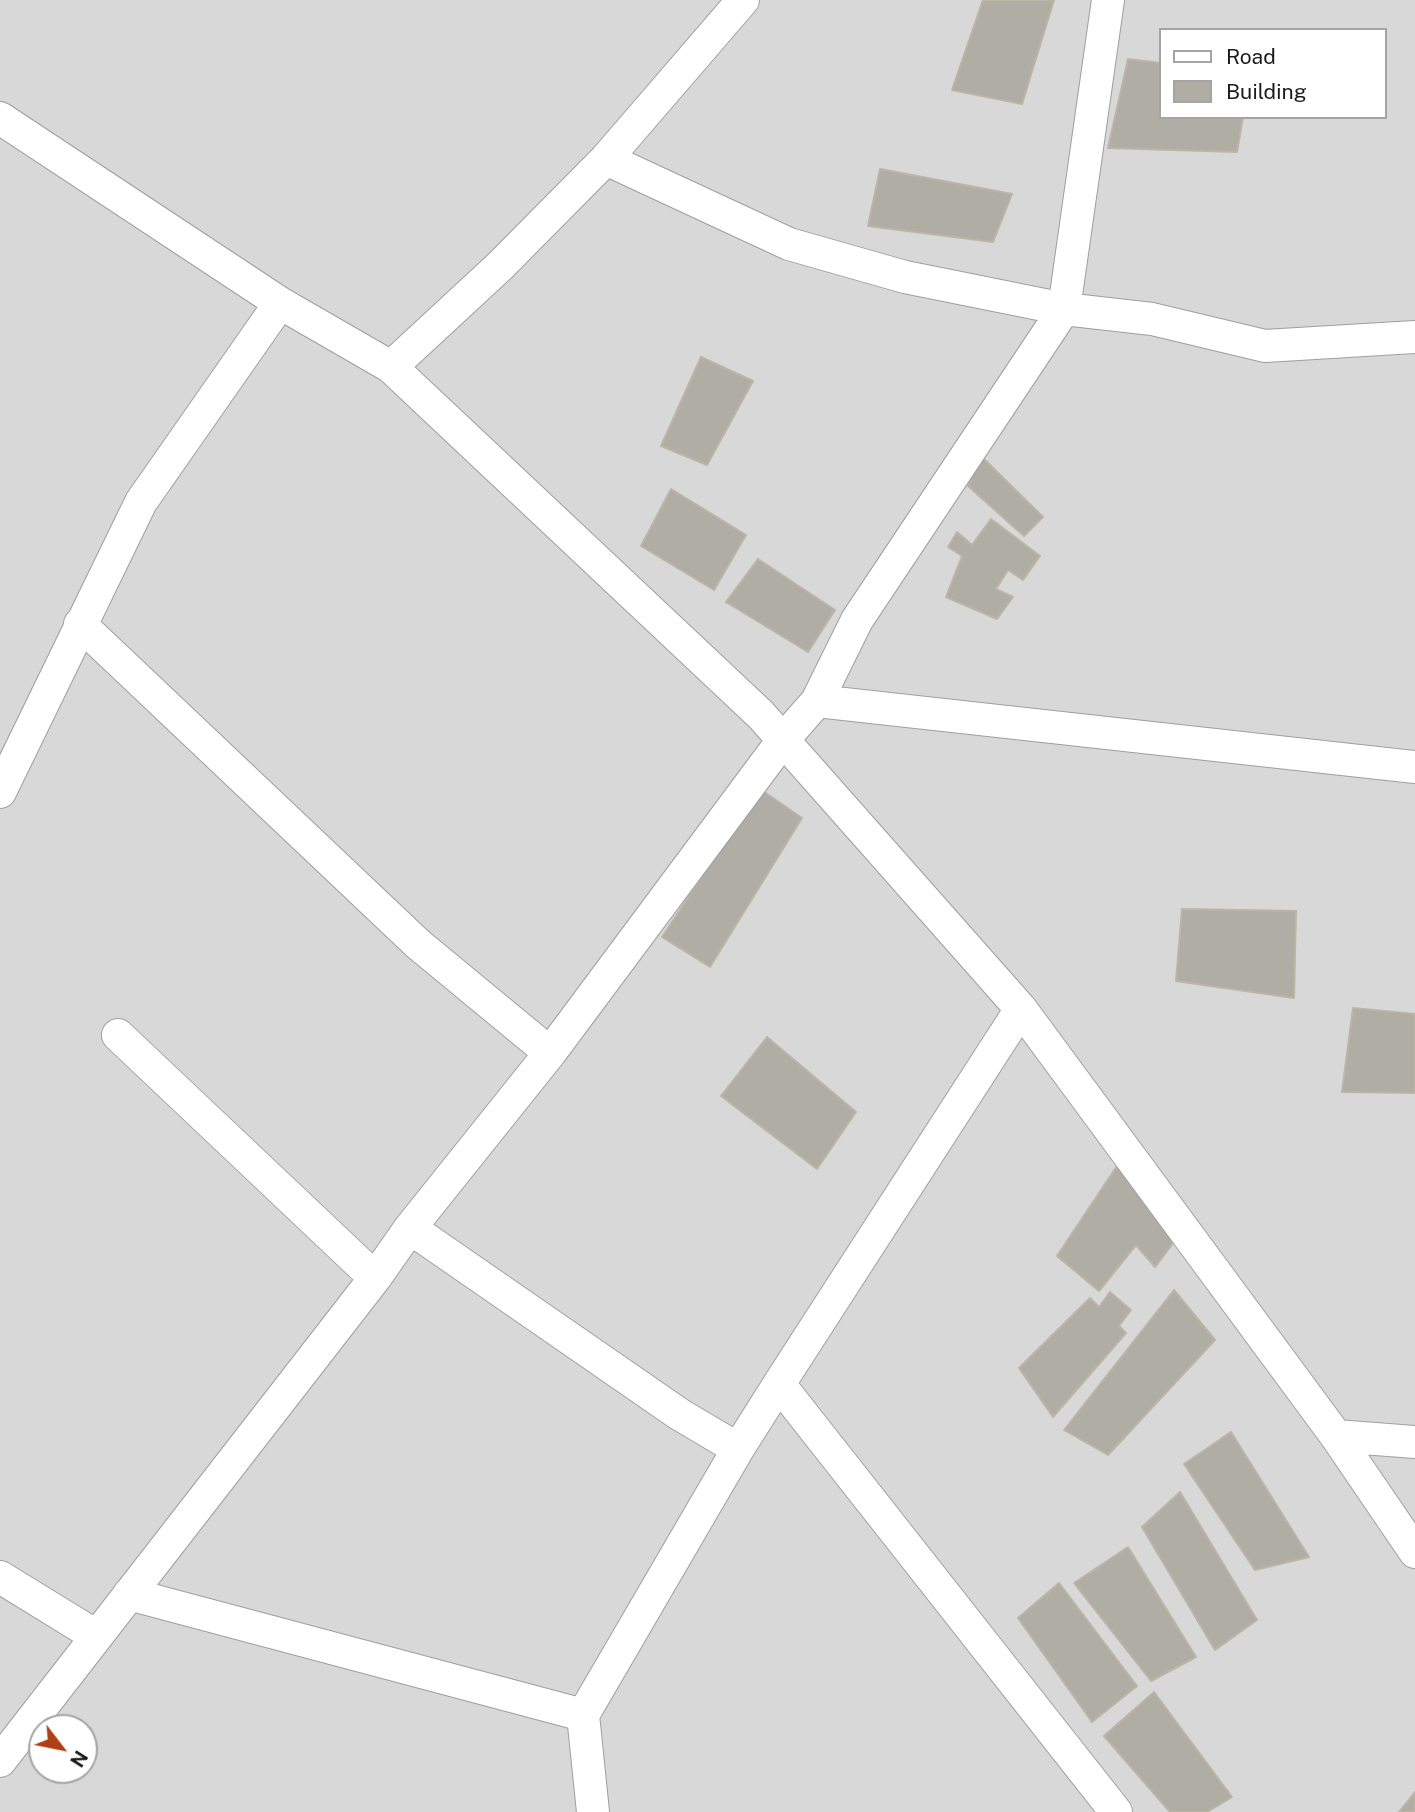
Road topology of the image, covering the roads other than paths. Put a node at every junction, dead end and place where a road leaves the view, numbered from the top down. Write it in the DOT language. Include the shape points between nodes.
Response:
graph roads {
  1 [pos="743,0"];
  2 [pos="1108,0"];
  3 [pos="0,118"];
  4 [pos="606,159"];
  5 [pos="280,303"];
  6 [pos="1064,309"];
  7 [pos="1415,334"];
  8 [pos="391,367"];
  9 [pos="80,624"];
  10 [pos="817,701"];
  11 [pos="783,740"];
  12 [pos="1415,767"];
  13 [pos="0,792"];
  14 [pos="1021,1009"];
  15 [pos="118,1035"];
  16 [pos="550,1053"];
  17 [pos="410,1228"];
  18 [pos="375,1279"];
  19 [pos="779,1384"];
  20 [pos="1336,1436"];
  21 [pos="1415,1442"];
  22 [pos="738,1449"];
  23 [pos="1415,1552"];
  24 [pos="0,1577"];
  25 [pos="129,1594"];
  26 [pos="96,1636"];
  27 [pos="583,1715"];
  28 [pos="0,1760"];
  29 [pos="593,1812"];
  30 [pos="1116,1812"];
  1 -- 4 [label="street"];
  2 -- 6 [label="street"];
  3 -- 5 [label="street"];
  4 -- 6 [label="street" via="789,244 905,277"];
  4 -- 8 [label="street"];
  5 -- 8 [label="street"];
  5 -- 9 [label="street" via="141,502"];
  6 -- 7 [label="street" via="1152,319 1265,346"];
  6 -- 10 [label="street" via="857,620"];
  8 -- 11 [label="street"];
  9 -- 13 [label="street"];
  9 -- 16 [label="street" via="418,944"];
  10 -- 11 [label="street"];
  10 -- 12 [label="street"];
  11 -- 14 [label="street"];
  11 -- 16 [label="street"];
  14 -- 19 [label="street"];
  14 -- 20 [label="street"];
  15 -- 18 [label="street"];
  16 -- 17 [label="street"];
  17 -- 18 [label="street"];
  17 -- 22 [label="street" via="678,1414"];
  18 -- 25 [label="street"];
  19 -- 22 [label="street"];
  19 -- 30 [label="street"];
  20 -- 21 [label="street"];
  20 -- 23 [label="street"];
  22 -- 27 [label="street"];
  24 -- 26 [label="street"];
  25 -- 26 [label="street"];
  25 -- 27 [label="street"];
  26 -- 28 [label="street"];
  27 -- 29 [label="street"];
}
